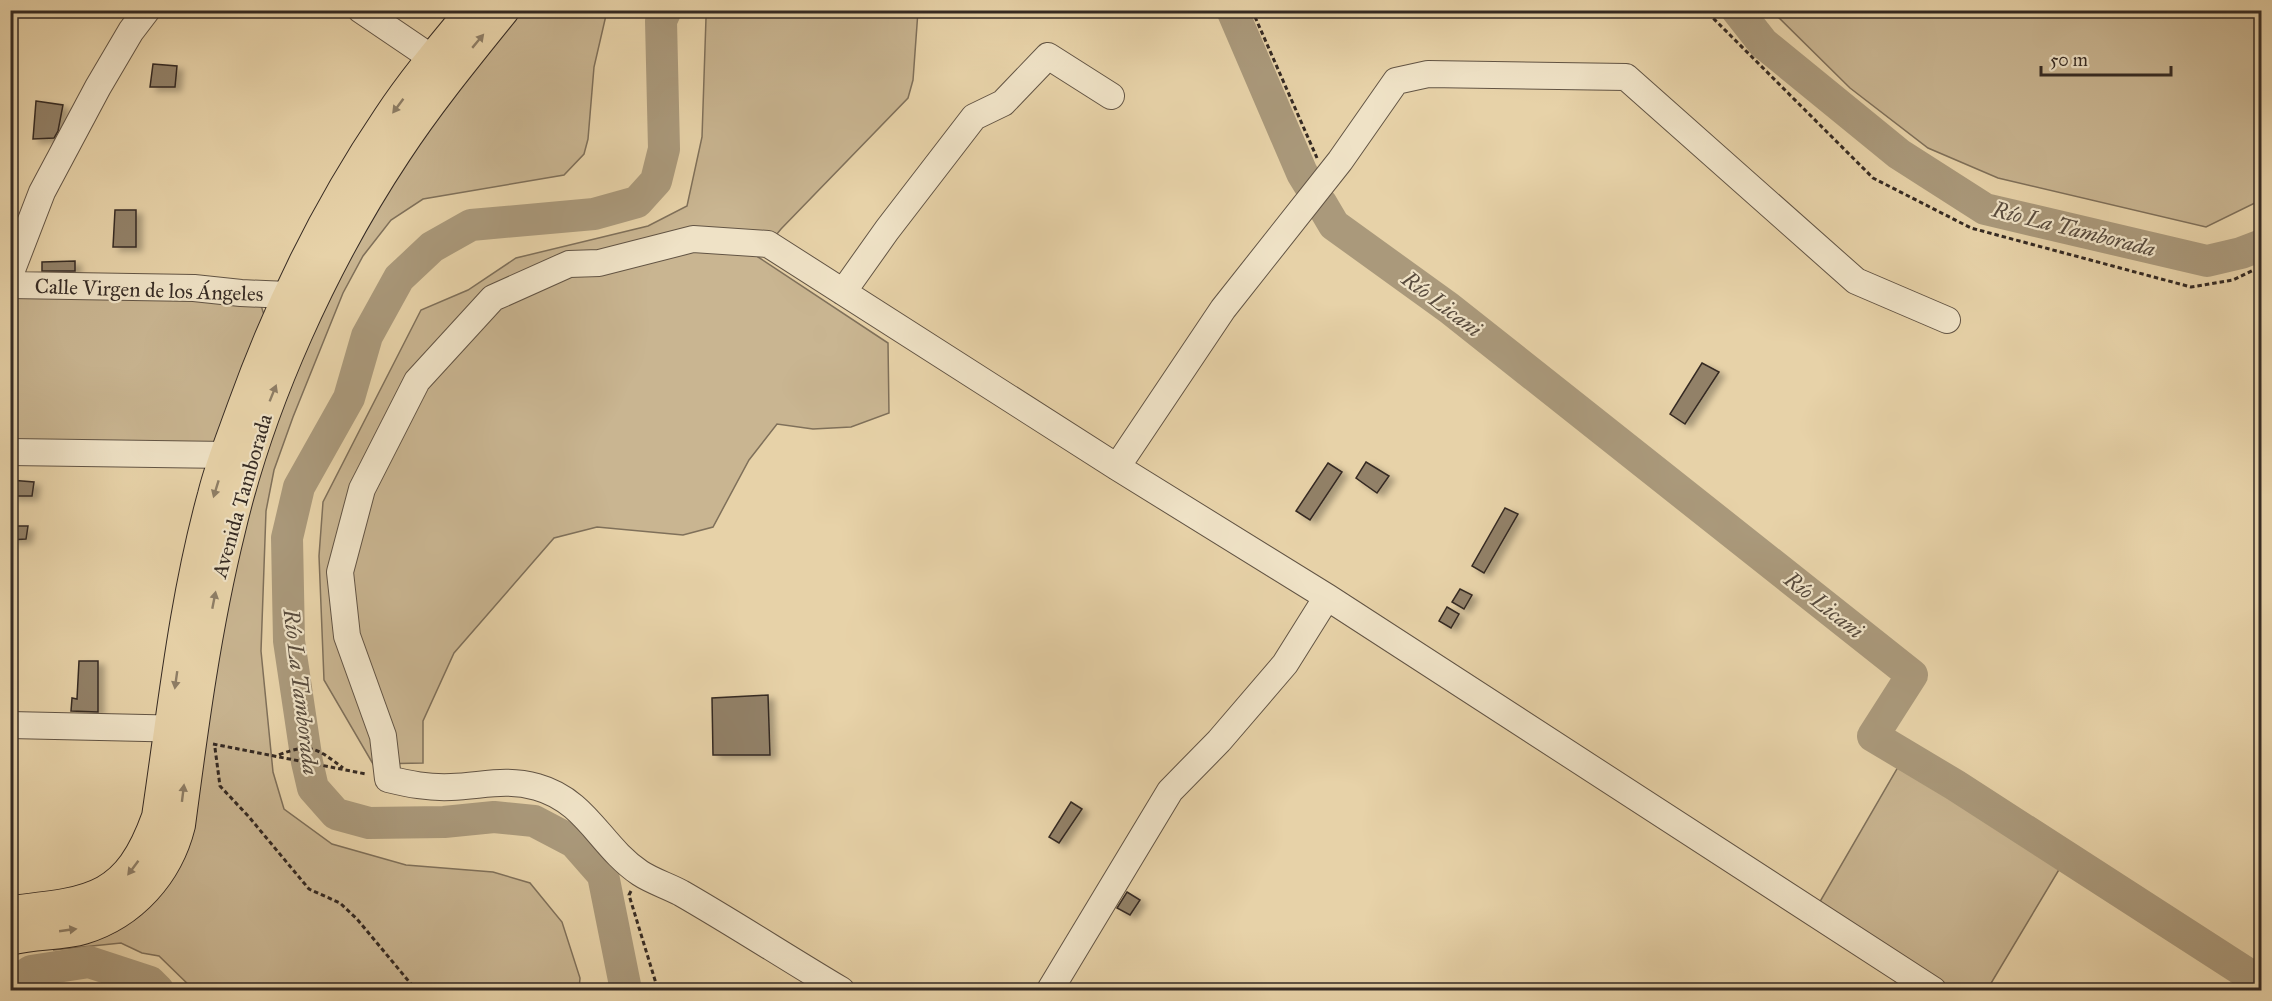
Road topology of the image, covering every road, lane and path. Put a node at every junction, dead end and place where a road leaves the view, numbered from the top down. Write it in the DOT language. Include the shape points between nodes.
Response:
graph roads {
  1 [pos="147,10"];
  2 [pos="361,10"];
  3 [pos="474,10"];
  4 [pos="503,10"];
  5 [pos="1252,10"];
  6 [pos="1701,10"];
  7 [pos="443,66"];
  8 [pos="1111,96"];
  9 [pos="1326,179"];
  10 [pos="2262,266"];
  11 [pos="10,275"];
  12 [pos="10,285"];
  13 [pos="843,292"];
  14 [pos="288,296"];
  15 [pos="1947,320"];
  16 [pos="10,452"];
  17 [pos="226,455"];
  18 [pos="1117,467"];
  19 [pos="1327,597"];
  20 [pos="10,725"];
  21 [pos="192,733"];
  22 [pos="238,748"];
  23 [pos="277,756"];
  24 [pos="344,769"];
  25 [pos="388,778"];
  26 [pos="641,874"];
  27 [pos="10,912"];
  28 [pos="10,939"];
  29 [pos="416,990"];
  30 [pos="658,990"];
  31 [pos="841,990"];
  32 [pos="1050,990"];
  33 [pos="1933,990"];
  1 -- 11 [label="street" via="98,87 42,192"];
  2 -- 7 [label="street"];
  3 -- 7 [label="main road, Avenida Tamborada"];
  7 -- 4 [label="main road, Avenida Tamborada, one-way"];
  5 -- 9 [label="path"];
  6 -- 10 [label="path" via="1872,178 1971,228 2192,286 2233,280"];
  7 -- 14 [label="main road, Avenida Tamborada, one-way" via="390,116"];
  21 -- 7 [label="main road, Avenida Tamborada, one-way" via="229,529 271,396 306,316 368,196"];
  8 -- 13 [label="street" via="1048,56 1003,103 974,117"];
  9 -- 15 [label="street" via="1396,81 1428,75 1626,77 1856,281"];
  9 -- 18 [label="street" via="1224,309"];
  12 -- 14 [label="street, Calle Virgen de los Ángeles" via="194,288"];
  13 -- 18 [label="street"];
  13 -- 25 [label="street" via="768,244 693,239 599,264 569,264 493,298 417,381 362,489 340,572 347,636 383,736"];
  14 -- 17 [label="main road, Avenida Tamborada"];
  16 -- 17 [label="street"];
  17 -- 21 [label="main road, Avenida Tamborada, one-way" via="195,574"];
  18 -- 19 [label="street"];
  19 -- 32 [label="street" via="1285,664 1170,791"];
  19 -- 33 [label="street"];
  20 -- 21 [label="street"];
  21 -- 27 [label="main road, Avenida Tamborada, one-way" via="148,844 125,879 99,896 66,906"];
  28 -- 21 [label="main road, Avenida Tamborada, one-way" via="82,928 109,917 140,895 161,869 174,844"];
  21 -- 29 [label="path" via="220,786 309,889 340,903 357,919"];
  22 -- 23 [label="path"];
  23 -- 24 [label="path"];
  23 -- 24 [label="path" via="297,747 320,751"];
  24 -- 25 [label="path"];
  25 -- 26 [label="street" via="420,787 498,781 536,786 561,796 586,816 616,854"];
  26 -- 30 [label="path" via="629,894"];
  26 -- 31 [label="street" via="680,893"];
}
